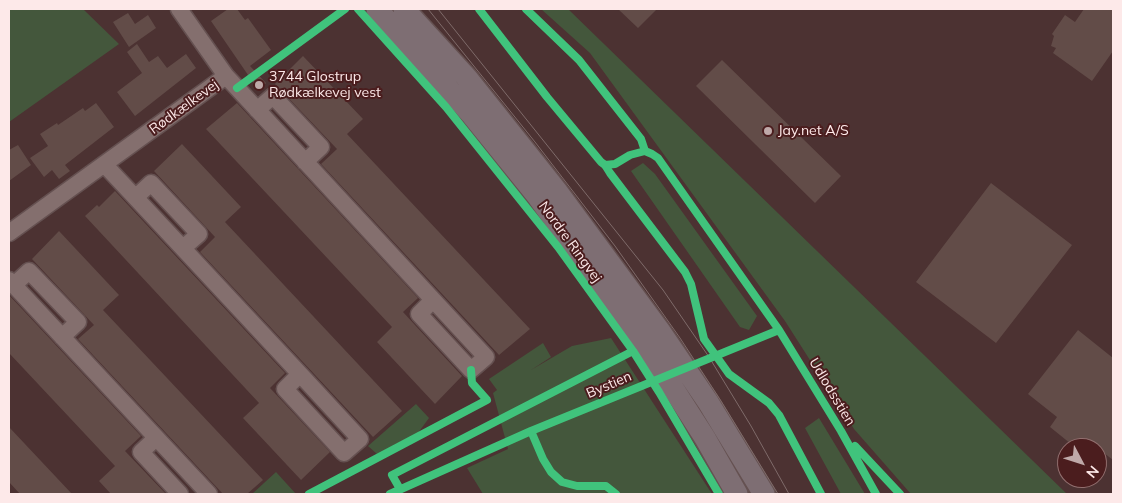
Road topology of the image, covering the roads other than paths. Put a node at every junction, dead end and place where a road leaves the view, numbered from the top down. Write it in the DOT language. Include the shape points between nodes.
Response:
graph roads {
  1 [pos="179,9"];
  2 [pos="377,9"];
  3 [pos="404,9"];
  4 [pos="226,76"];
  5 [pos="104,164"];
  6 [pos="9,233"];
  7 [pos="11,282"];
  8 [pos="433,300"];
  9 [pos="300,374"];
  10 [pos="156,438"];
  11 [pos="180,494"];
  12 [pos="209,494"];
  13 [pos="737,494"];
  14 [pos="764,494"];
  1 -- 4 [label="street"];
  2 -- 13 [label="main road, Nordre Ringvej" via="538,197 646,346"];
  3 -- 14 [label="main road, Nordre Ringvej" via="467,78 654,322"];
  4 -- 5 [label="street, Rødkælkevej"];
  4 -- 8 [label="street, Rødkælkevej"];
  5 -- 6 [label="street, Rødkælkevej"];
  5 -- 9 [label="street"];
  7 -- 10 [label="street"];
  9 -- 9 [label="street" via="285,389 344,453 360,439"];
  10 -- 11 [label="street" via="140,452"];
  10 -- 12 [label="street"];
}
